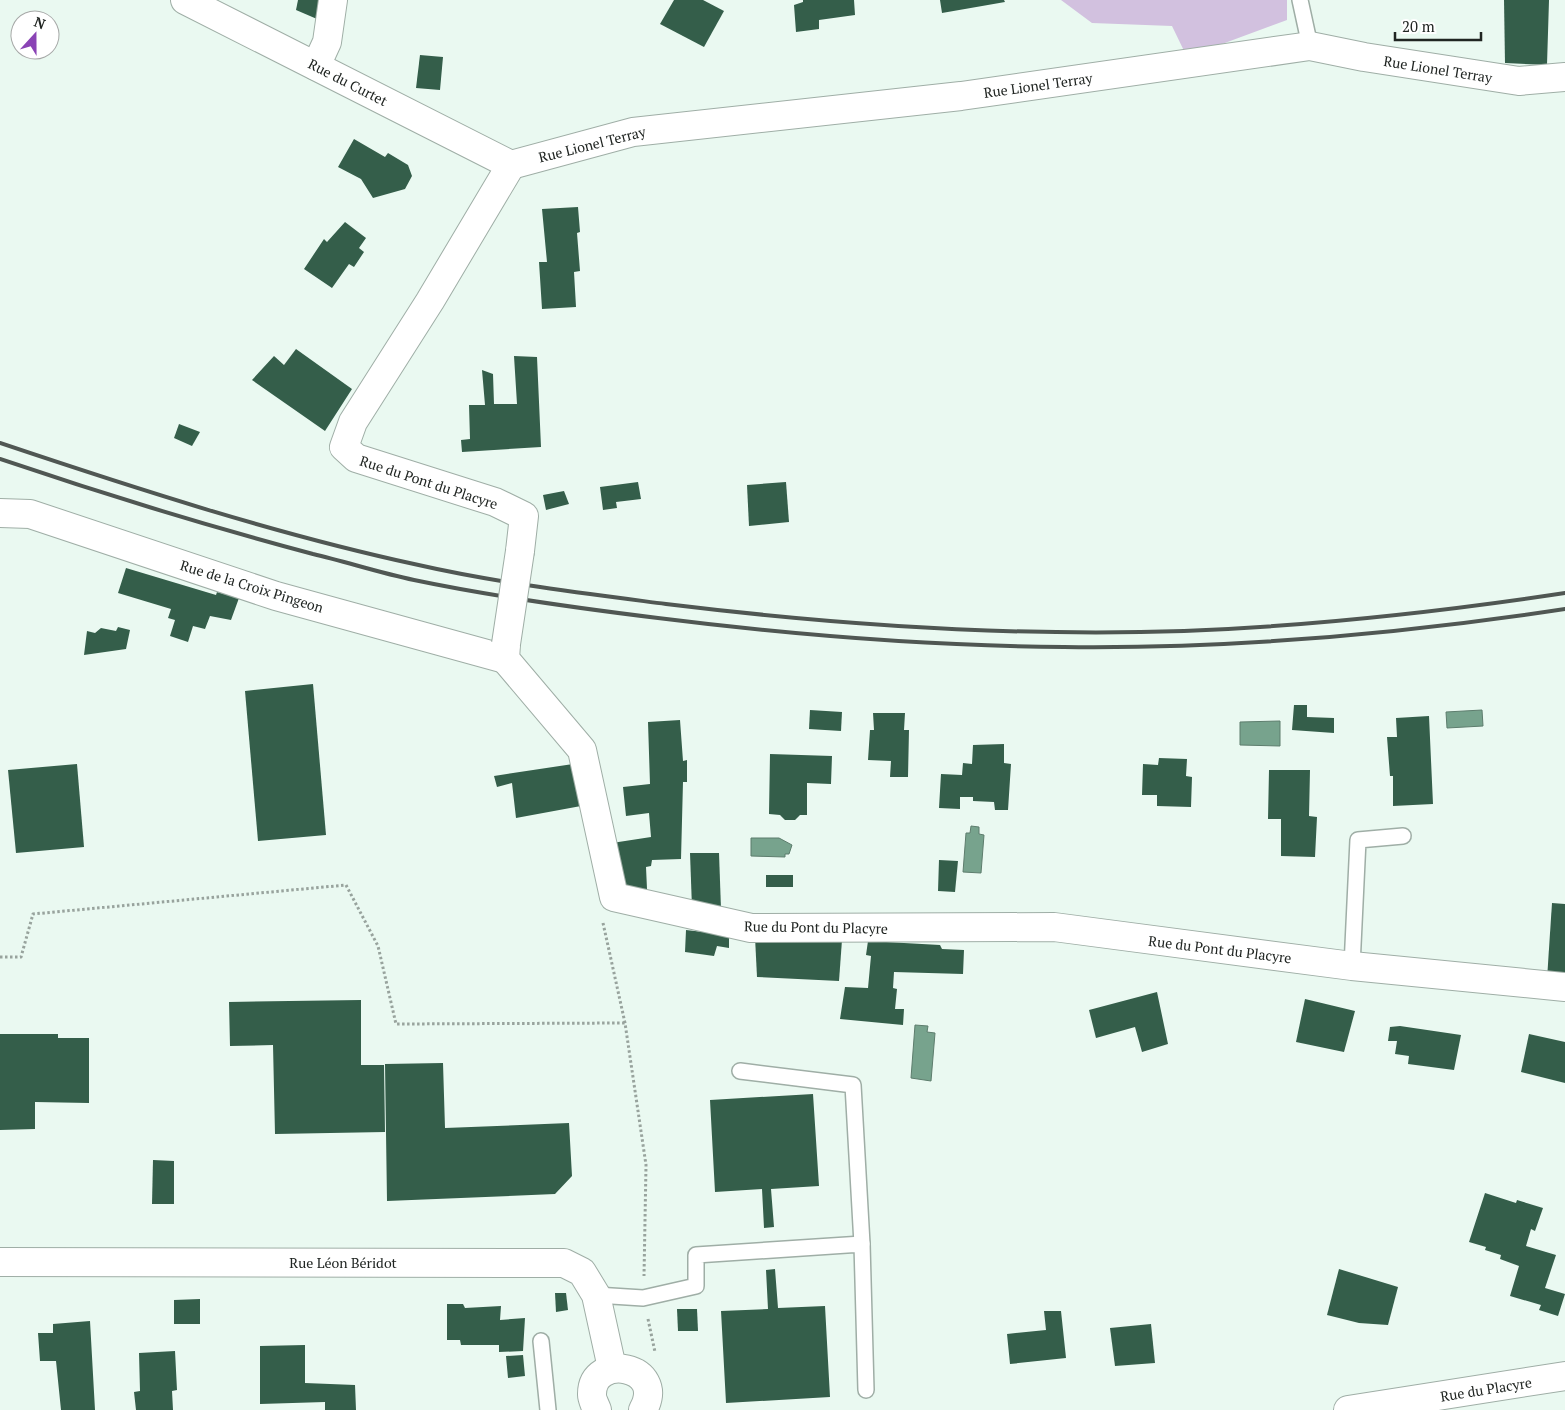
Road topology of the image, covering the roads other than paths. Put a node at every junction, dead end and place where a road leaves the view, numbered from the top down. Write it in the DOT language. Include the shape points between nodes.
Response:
graph roads {
  1 [pos="185,0"];
  2 [pos="333,0"];
  3 [pos="1300,0"];
  4 [pos="1310,46"];
  5 [pos="316,66"];
  6 [pos="1565,77"];
  7 [pos="511,165"];
  8 [pos="0,513"];
  9 [pos="505,652"];
  10 [pos="1403,836"];
  11 [pos="1352,966"];
  12 [pos="1565,987"];
  13 [pos="740,1071"];
  14 [pos="862,1244"];
  15 [pos="0,1262"];
  16 [pos="596,1295"];
  17 [pos="541,1342"];
  18 [pos="612,1368"];
  19 [pos="1565,1376"];
  20 [pos="866,1390"];
  21 [pos="548,1410"];
  22 [pos="597,1410"];
  23 [pos="643,1410"];
  24 [pos="1348,1410"];
  1 -- 5 [label="street, Rue du Curtet"];
  2 -- 5 [label="street" via="327,42"];
  3 -- 4 [label="lane"];
  4 -- 6 [label="street, Rue Lionel Terray" via="1519,81"];
  4 -- 7 [label="street, Rue Lionel Terray" via="961,96 633,132"];
  5 -- 7 [label="street, Rue du Curtet"];
  7 -- 9 [label="street, Rue du Pont du Placyre, bridge" via="353,422 344,447 356,458 495,502 524,516"];
  8 -- 9 [label="street, Rue de la Croix Pingeon" via="30,514 276,596"];
  9 -- 11 [label="street, Rue du Pont du Placyre" via="582,750 614,897 751,928 1054,927"];
  10 -- 11 [label="lane" via="1358,840"];
  11 -- 12 [label="street, Rue du Pont du Placyre"];
  13 -- 14 [label="lane" via="853,1085"];
  14 -- 16 [label="lane" via="696,1255 696,1286 643,1298"];
  14 -- 20 [label="lane"];
  15 -- 16 [label="street, Rue Léon Béridot" via="564,1263 582,1272"];
  16 -- 18 [label="street, Rue Léon Béridot"];
  17 -- 21 [label="lane"];
  18 -- 22 [label="street" via="598,1378 592,1394"];
  18 -- 23 [label="street" via="627,1368 640,1375 647,1388 648,1402"];
  19 -- 24 [label="street, Rue du Placyre"];
}
